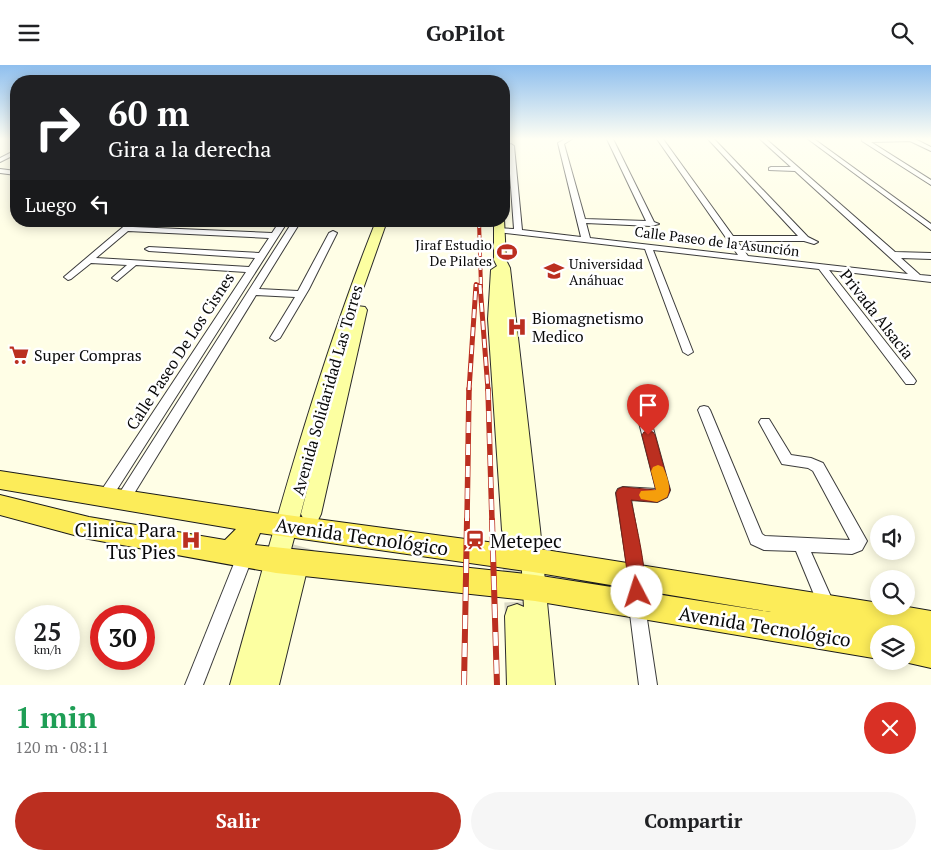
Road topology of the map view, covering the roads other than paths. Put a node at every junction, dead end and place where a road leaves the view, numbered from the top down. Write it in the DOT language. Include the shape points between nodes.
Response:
graph roads {
  1 [pos="513,168"];
  2 [pos="568,168"];
  3 [pos="625,168"];
  4 [pos="680,168"];
  5 [pos="738,168"];
  6 [pos="850,168"];
  7 [pos="908,168"];
  8 [pos="771,169"];
  9 [pos="797,169"];
  10 [pos="931,183"];
  11 [pos="582,221"];
  12 [pos="128,227"];
  13 [pos="144,227"];
  14 [pos="280,227"];
  15 [pos="292,227"];
  16 [pos="378,227"];
  17 [pos="500,227"];
  18 [pos="503,227"];
  19 [pos="931,228"];
  20 [pos="518,232"];
  21 [pos="333,233"];
  22 [pos="274,236"];
  23 [pos="730,238"];
  24 [pos="586,239"];
  25 [pos="805,239"];
  26 [pos="374,242"];
  27 [pos="814,242"];
  28 [pos="648,247"];
  29 [pos="149,249"];
  30 [pos="894,255"];
  31 [pos="262,256"];
  32 [pos="931,256"];
  33 [pos="745,258"];
  34 [pos="89,259"];
  35 [pos="500,260"];
  36 [pos="134,263"];
  37 [pos="821,266"];
  38 [pos="252,270"];
  39 [pos="68,277"];
  40 [pos="917,277"];
  41 [pos="117,278"];
  42 [pos="931,279"];
  43 [pos="252,292"];
  44 [pos="301,293"];
  45 [pos="275,338"];
  46 [pos="688,352"];
  47 [pos="910,381"];
  48 [pos="639,399"];
  49 [pos="704,410"];
  50 [pos="765,422"];
  51 [pos="143,438"];
  52 [pos="161,439"];
  53 [pos="0,480"];
  54 [pos="51,488"];
  55 [pos="113,500"];
  56 [pos="0,505"];
  57 [pos="30,512"];
  58 [pos="311,514"];
  59 [pos="248,520"];
  60 [pos="287,526"];
  61 [pos="513,530"];
  62 [pos="800,544"];
  63 [pos="237,554"];
  64 [pos="533,560"];
  65 [pos="286,565"];
  66 [pos="636,578"];
  67 [pos="535,588"];
  68 [pos="637,605"];
  69 [pos="828,607"];
  70 [pos="517,616"];
  71 [pos="931,625"];
  72 [pos="870,644"];
  73 [pos="915,650"];
  74 [pos="931,653"];
  75 [pos="194,685"];
  76 [pos="244,685"];
  77 [pos="266,685"];
  78 [pos="520,685"];
  79 [pos="542,685"];
  80 [pos="648,685"];
  1 -- 20 [label="street"];
  2 -- 11 [label="street"];
  3 -- 11 [label="street" via="654,224"];
  4 -- 23 [label="street"];
  5 -- 25 [label="street"];
  6 -- 19 [label="street"];
  7 -- 10 [label="street"];
  8 -- 9 [label="street"];
  9 -- 30 [label="street"];
  11 -- 24 [label="street"];
  12 -- 34 [label="street"];
  13 -- 22 [label="street"];
  14 -- 22 [label="street, Calle Paseo De Los Cisnes"];
  15 -- 43 [label="street, Calle Paseo De Los Cisnes"];
  16 -- 26 [label="main road, Avenida Solidaridad Las Torres"];
  17 -- 35 [label="main road"];
  18 -- 20 [label="street, Calle Paseo de la Asunción"];
  20 -- 24 [label="street, Calle Paseo de la Asunción"];
  21 -- 44 [label="street"];
  22 -- 31 [label="street, Calle Paseo De Los Cisnes"];
  23 -- 25 [label="street"];
  23 -- 33 [label="street"];
  24 -- 28 [label="street, Calle Paseo de la Asunción"];
  25 -- 27 [label="street"];
  26 -- 58 [label="main road, Avenida Solidaridad Las Torres" via="372,262"];
  26 -- 60 [label="main road, Avenida Solidaridad Las Torres" via="356,288"];
  28 -- 33 [label="street, Calle Paseo de la Asunción"];
  28 -- 46 [label="street"];
  29 -- 31 [label="street"];
  30 -- 32 [label="street"];
  30 -- 40 [label="street"];
  31 -- 38 [label="street, Calle Paseo De Los Cisnes"];
  33 -- 37 [label="street, Calle Paseo de la Asunción"];
  34 -- 36 [label="street"];
  34 -- 39 [label="street"];
  35 -- 61 [label="main road" via="495,319"];
  35 -- 64 [label="main road" via="507,293"];
  36 -- 38 [label="street"];
  36 -- 41 [label="street"];
  37 -- 40 [label="street, Calle Paseo de la Asunción"];
  37 -- 47 [label="street, Privada Alsacia"];
  38 -- 51 [label="street, Calle Paseo De Los Cisnes"];
  40 -- 42 [label="street, Calle Paseo de la Asunción"];
  43 -- 44 [label="street"];
  43 -- 52 [label="street, Calle Paseo De Los Cisnes"];
  44 -- 45 [label="street"];
  48 -- 66 [label="street" via="663,490 657,496 623,493"];
  49 -- 62 [label="street" via="756,539 764,543"];
  50 -- 62 [label="street" via="787,460 818,467 859,541 852,547"];
  51 -- 52 [label="street"];
  51 -- 55 [label="street, Calle Paseo De Los Cisnes"];
  52 -- 55 [label="street, Calle Paseo De Los Cisnes"];
  53 -- 54 [label="main road, Avenida Tecnológico"];
  54 -- 55 [label="main road, Avenida Tecnológico"];
  54 -- 57 [label="main road"];
  55 -- 59 [label="main road, Avenida Tecnológico"];
  56 -- 57 [label="main road, Avenida Tecnológico"];
  57 -- 63 [label="main road, Avenida Tecnológico" via="89,528"];
  59 -- 60 [label="main road, Avenida Tecnológico"];
  59 -- 63 [label="main road" via="250,530"];
  60 -- 64 [label="main road, Avenida Tecnológico"];
  60 -- 65 [label="main road, Avenida Solidaridad Las Torres"];
  62 -- 69 [label="street"];
  63 -- 65 [label="main road, Avenida Tecnológico"];
  63 -- 75 [label="street"];
  64 -- 66 [label="main road, Avenida Tecnológico"];
  64 -- 67 [label="main road"];
  65 -- 67 [label="main road, Avenida Tecnológico"];
  65 -- 76 [label="main road, Avenida Solidaridad Las Torres"];
  65 -- 77 [label="main road, Avenida Solidaridad Las Torres"];
  66 -- 68 [label="street"];
  66 -- 69 [label="main road, Avenida Tecnológico"];
  67 -- 68 [label="main road, Avenida Tecnológico"];
  67 -- 79 [label="main road"];
  68 -- 72 [label="main road, Avenida Tecnológico"];
  68 -- 80 [label="street"];
  69 -- 71 [label="main road, Avenida Tecnológico"];
  70 -- 78 [label="main road"];
  73 -- 74 [label="main road"];
}
